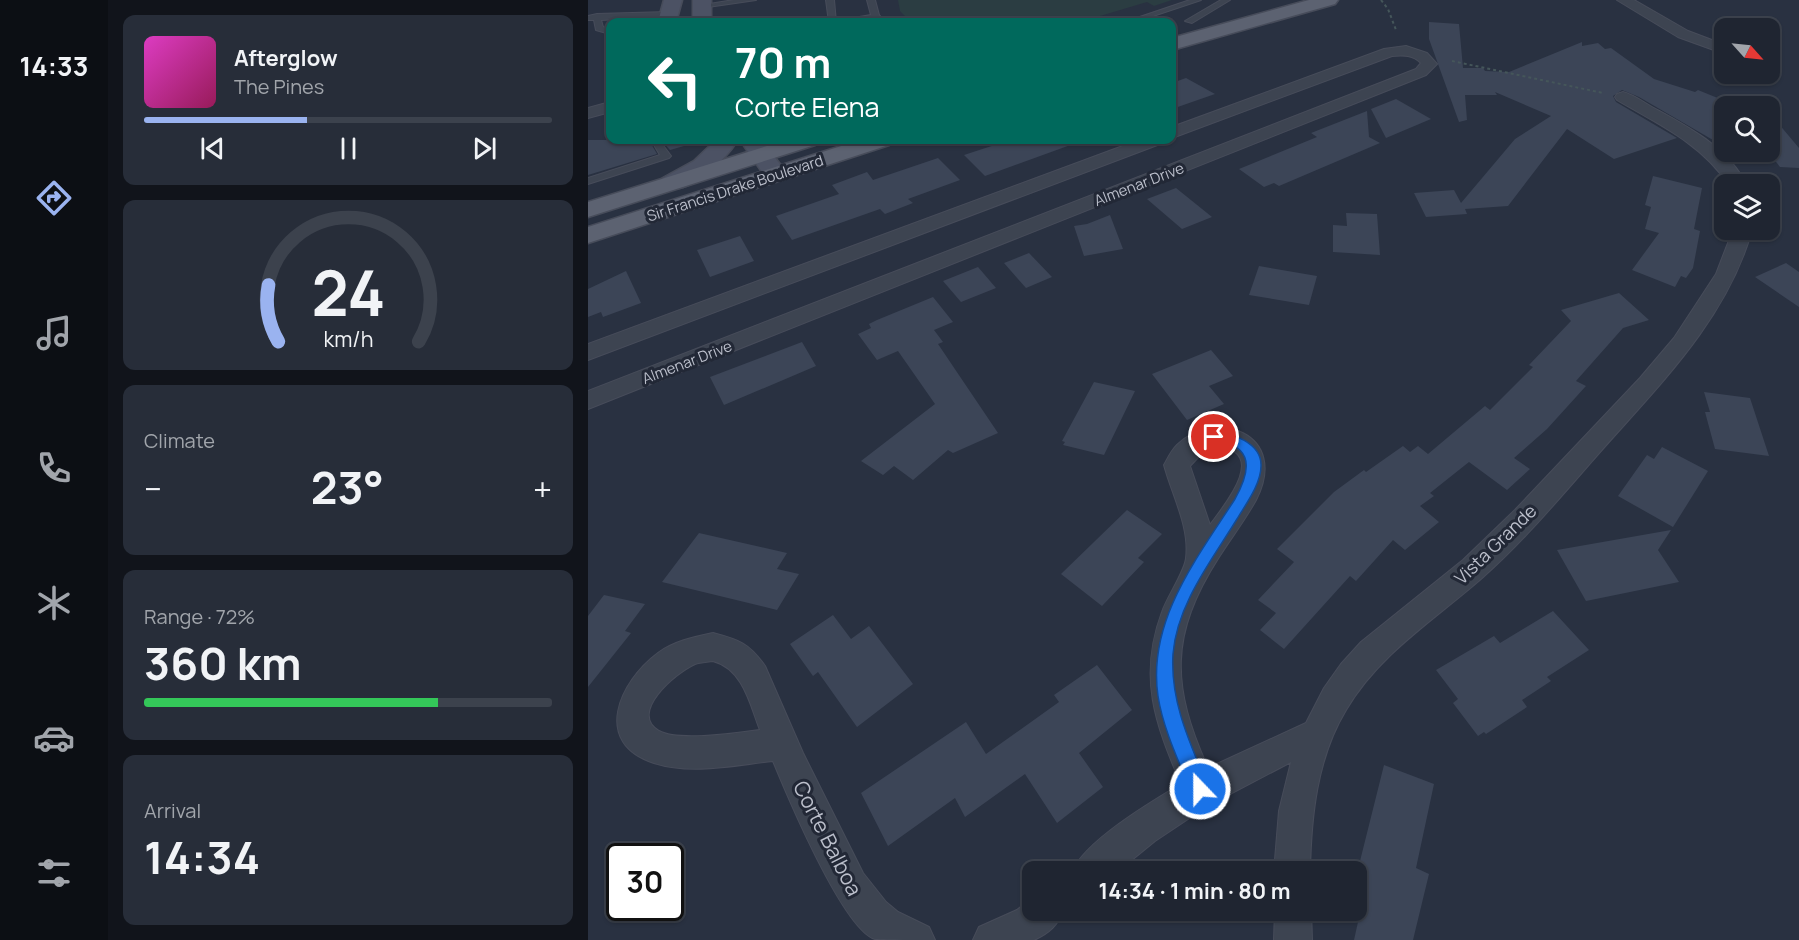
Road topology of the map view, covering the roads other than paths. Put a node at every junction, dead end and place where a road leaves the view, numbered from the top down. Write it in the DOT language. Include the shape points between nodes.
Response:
graph roads {
  1 [pos="752,0"];
  2 [pos="830,0"];
  3 [pos="871,0"];
  4 [pos="1197,0"];
  5 [pos="1226,0"];
  6 [pos="1264,0"];
  7 [pos="1329,0"];
  8 [pos="1624,0"];
  9 [pos="702,9"];
  10 [pos="669,12"];
  11 [pos="597,16"];
  12 [pos="875,16"];
  13 [pos="588,18"];
  14 [pos="832,18"];
  15 [pos="865,18"];
  16 [pos="877,18"];
  17 [pos="1141,18"];
  18 [pos="1180,23"];
  19 [pos="606,31"];
  20 [pos="1176,43"];
  21 [pos="1714,46"];
  22 [pos="1623,97"];
  23 [pos="606,108"];
  24 [pos="588,113"];
  25 [pos="1176,131"];
  26 [pos="658,144"];
  27 [pos="724,144"];
  28 [pos="778,144"];
  29 [pos="869,144"];
  30 [pos="1143,144"];
  31 [pos="756,147"];
  32 [pos="775,174"];
  33 [pos="1730,174"];
  34 [pos="588,181"];
  35 [pos="671,183"];
  36 [pos="588,210"];
  37 [pos="588,236"];
  38 [pos="1738,240"];
  39 [pos="588,352"];
  40 [pos="588,400"];
  41 [pos="1200,562"];
  42 [pos="1316,735"];
  43 [pos="782,744"];
  44 [pos="1200,789"];
  45 [pos="1103,861"];
  46 [pos="1293,861"];
  47 [pos="1031,921"];
  48 [pos="1293,921"];
  49 [pos="916,940"];
  50 [pos="992,940"];
  51 [pos="1293,940"];
  1 -- 9 [label="lane"];
  2 -- 14 [label="lane"];
  3 -- 12 [label="lane"];
  4 -- 17 [label="lane"];
  5 -- 18 [label="lane"];
  6 -- 18 [label="main road"];
  7 -- 20 [label="main road"];
  8 -- 21 [label="street" via="1692,39"];
  10 -- 11 [label="lane"];
  11 -- 13 [label="lane"];
  11 -- 19 [label="lane" via="599,28"];
  12 -- 15 [label="lane"];
  12 -- 16 [label="lane"];
  22 -- 33 [label="street" via="1706,149"];
  23 -- 24 [label="street"];
  25 -- 40 [label="street, Almenar Drive" via="1383,53 1414,52 1429,64 1421,72"];
  26 -- 34 [label="lane" via="666,156"];
  27 -- 35 [label="main road" via="706,165"];
  28 -- 31 [label="main road, Sir Francis Drake Boulevard"];
  29 -- 32 [label="main road, Sir Francis Drake Boulevard"];
  30 -- 39 [label="street"];
  31 -- 32 [label="main road"];
  31 -- 35 [label="main road, Sir Francis Drake Boulevard"];
  32 -- 37 [label="main road, Sir Francis Drake Boulevard"];
  35 -- 36 [label="main road, Sir Francis Drake Boulevard"];
  38 -- 42 [label="street, Vista Grande" via="1721,281 1663,368 1487,556 1359,665"];
  41 -- 44 [label="street" via="1173,620 1164,674 1171,715"];
  42 -- 44 [label="street"];
  42 -- 46 [label="street, Vista Grande" via="1298,801"];
  43 -- 43 [label="street, Corte Balboa" via="694,752 653,747 632,735 627,726 627,710 641,683 660,667 691,651 723,648 740,658 754,676"];
  43 -- 49 [label="street, Corte Balboa" via="850,886 879,920"];
  44 -- 45 [label="street"];
  47 -- 50 [label="street"];
  48 -- 51 [label="street"];
}
